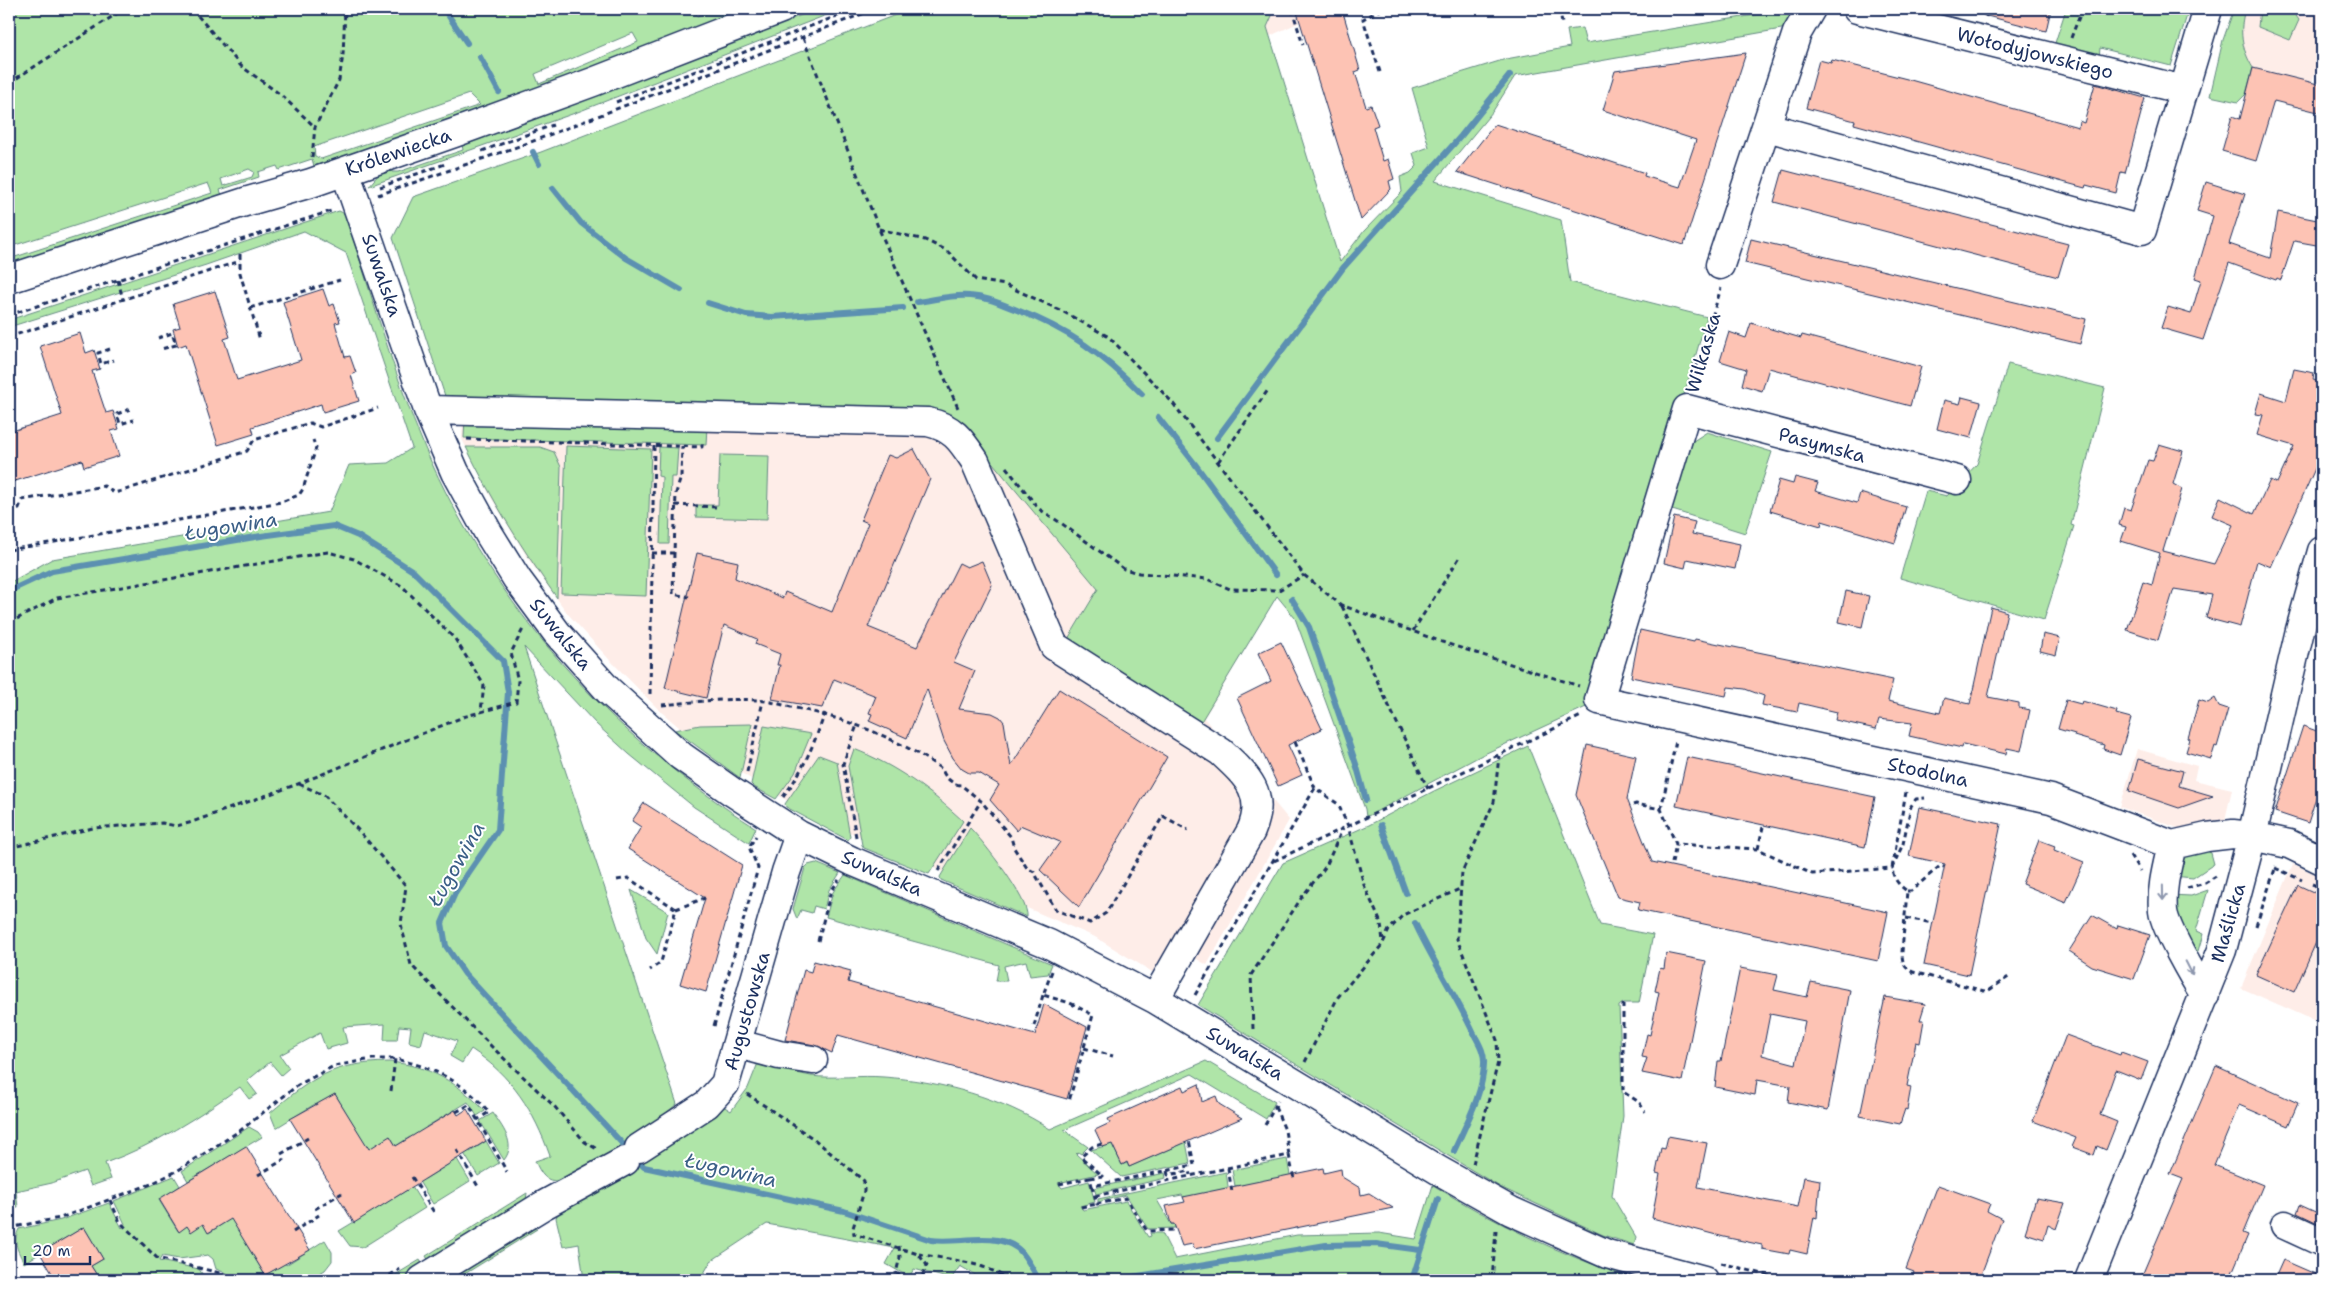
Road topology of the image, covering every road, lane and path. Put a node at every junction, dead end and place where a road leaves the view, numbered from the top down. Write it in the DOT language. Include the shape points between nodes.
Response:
graph roads {
  1 [pos="124,9"];
  2 [pos="192,9"];
  3 [pos="345,9"];
  4 [pos="781,9"];
  5 [pos="876,9"];
  6 [pos="1292,9"];
  7 [pos="1382,9"];
  8 [pos="1559,9"];
  9 [pos="1811,9"];
  10 [pos="1857,9"];
  11 [pos="1988,9"];
  12 [pos="2208,9"];
  13 [pos="1986,14"];
  14 [pos="1562,23"];
  15 [pos="803,38"];
  16 [pos="1303,45"];
  17 [pos="1380,72"];
  18 [pos="9,83"];
  19 [pos="2184,90"];
  20 [pos="315,127"];
  21 [pos="1768,127"];
  22 [pos="310,164"];
  23 [pos="345,171"];
  24 [pos="390,187"];
  25 [pos="389,192"];
  26 [pos="373,199"];
  27 [pos="340,208"];
  28 [pos="879,228"];
  29 [pos="240,254"];
  30 [pos="240,261"];
  31 [pos="1720,265"];
  32 [pos="9,279"];
  33 [pos="118,280"];
  34 [pos="340,280"];
  35 [pos="251,294"];
  36 [pos="246,295"];
  37 [pos="123,300"];
  38 [pos="250,308"];
  39 [pos="9,315"];
  40 [pos="9,337"];
  41 [pos="158,338"];
  42 [pos="260,340"];
  43 [pos="110,349"];
  44 [pos="161,349"];
  45 [pos="114,360"];
  46 [pos="1268,390"];
  47 [pos="378,408"];
  48 [pos="959,409"];
  49 [pos="1687,409"];
  50 [pos="130,410"];
  51 [pos="428,410"];
  52 [pos="703,416"];
  53 [pos="134,420"];
  54 [pos="467,439"];
  55 [pos="314,440"];
  56 [pos="654,446"];
  57 [pos="682,446"];
  58 [pos="1218,462"];
  59 [pos="1002,463"];
  60 [pos="1957,480"];
  61 [pos="675,505"];
  62 [pos="718,507"];
  63 [pos="9,510"];
  64 [pos="9,550"];
  65 [pos="2322,551"];
  66 [pos="652,553"];
  67 [pos="674,553"];
  68 [pos="1461,555"];
  69 [pos="1304,575"];
  70 [pos="689,597"];
  71 [pos="1341,605"];
  72 [pos="541,611"];
  73 [pos="9,623"];
  74 [pos="1414,631"];
  75 [pos="763,701"];
  76 [pos="1591,708"];
  77 [pos="481,711"];
  78 [pos="825,713"];
  79 [pos="857,724"];
  80 [pos="1295,742"];
  81 [pos="1676,743"];
  82 [pos="1499,756"];
  83 [pos="746,775"];
  84 [pos="298,784"];
  85 [pos="1315,788"];
  86 [pos="1428,789"];
  87 [pos="1906,793"];
  88 [pos="1933,800"];
  89 [pos="981,801"];
  90 [pos="1632,806"];
  91 [pos="1660,809"];
  92 [pos="763,826"];
  93 [pos="1348,826"];
  94 [pos="1763,827"];
  95 [pos="1342,829"];
  96 [pos="1188,830"];
  97 [pos="799,835"];
  98 [pos="2252,836"];
  99 [pos="856,839"];
  100 [pos="1676,844"];
  101 [pos="2172,846"];
  102 [pos="9,848"];
  103 [pos="1758,849"];
  104 [pos="2322,860"];
  105 [pos="1274,861"];
  106 [pos="1672,863"];
  107 [pos="1944,867"];
  108 [pos="1892,868"];
  109 [pos="938,872"];
  110 [pos="840,878"];
  111 [pos="617,880"];
  112 [pos="2271,880"];
  113 [pos="1462,888"];
  114 [pos="2322,888"];
  115 [pos="1907,891"];
  116 [pos="705,898"];
  117 [pos="676,909"];
  118 [pos="1906,918"];
  119 [pos="1932,923"];
  120 [pos="818,941"];
  121 [pos="1382,946"];
  122 [pos="1053,969"];
  123 [pos="650,970"];
  124 [pos="2010,976"];
  125 [pos="1043,995"];
  126 [pos="2205,995"];
  127 [pos="1195,996"];
  128 [pos="1155,1000"];
  129 [pos="1623,1004"];
  130 [pos="714,1026"];
  131 [pos="1034,1026"];
  132 [pos="1255,1034"];
  133 [pos="738,1044"];
  134 [pos="1084,1048"];
  135 [pos="1113,1056"];
  136 [pos="395,1059"];
  137 [pos="812,1060"];
  138 [pos="1304,1063"];
  139 [pos="725,1084"];
  140 [pos="391,1091"];
  141 [pos="1280,1098"];
  142 [pos="1069,1101"];
  143 [pos="1275,1107"];
  144 [pos="456,1112"];
  145 [pos="1645,1112"];
  146 [pos="477,1120"];
  147 [pos="1265,1125"];
  148 [pos="308,1138"];
  149 [pos="1189,1140"];
  150 [pos="1102,1144"];
  151 [pos="457,1150"];
  152 [pos="281,1154"];
  153 [pos="1289,1155"];
  154 [pos="628,1157"];
  155 [pos="285,1159"];
  156 [pos="1228,1168"];
  157 [pos="1167,1171"];
  158 [pos="507,1172"];
  159 [pos="1471,1174"];
  160 [pos="258,1175"];
  161 [pos="1190,1176"];
  162 [pos="412,1177"];
  163 [pos="1090,1178"];
  164 [pos="1294,1179"];
  165 [pos="1059,1184"];
  166 [pos="1092,1186"];
  167 [pos="479,1188"];
  168 [pos="1232,1192"];
  169 [pos="342,1194"];
  170 [pos="1095,1196"];
  171 [pos="110,1200"];
  172 [pos="1097,1204"];
  173 [pos="1081,1207"];
  174 [pos="315,1209"];
  175 [pos="435,1214"];
  176 [pos="319,1215"];
  177 [pos="2285,1225"];
  178 [pos="1496,1227"];
  179 [pos="9,1228"];
  180 [pos="1176,1230"];
  181 [pos="293,1232"];
  182 [pos="2322,1242"];
  183 [pos="899,1246"];
  184 [pos="918,1254"];
  185 [pos="902,1278"];
  186 [pos="236,1280"];
  187 [pos="422,1280"];
  188 [pos="909,1280"];
  189 [pos="917,1280"];
  190 [pos="1008,1280"];
  191 [pos="1492,1280"];
  192 [pos="1704,1280"];
  193 [pos="2090,1280"];
  1 -- 18 [label="path"];
  2 -- 20 [label="path" via="241,66 281,95"];
  3 -- 20 [label="path" via="339,80"];
  4 -- 23 [label="street, Królewiecka" via="594,82"];
  5 -- 15 [label="path"];
  6 -- 16 [label="path"];
  7 -- 17 [label="path" via="1363,19"];
  8 -- 14 [label="path"];
  9 -- 21 [label="street" via="1797,34"];
  10 -- 19 [label="street, Wołodyjowskiego"];
  11 -- 13 [label="path"];
  12 -- 19 [label="street"];
  15 -- 25 [label="path" via="528,144"];
  15 -- 28 [label="path"];
  19 -- 21 [label="street" via="2142,230"];
  20 -- 22 [label="path"];
  21 -- 31 [label="street"];
  23 -- 32 [label="street, Królewiecka"];
  23 -- 51 [label="street, Suwalska"];
  24 -- 25 [label="path"];
  25 -- 26 [label="path"];
  27 -- 33 [label="path"];
  28 -- 48 [label="path"];
  28 -- 58 [label="path" via="924,240 946,250 976,280 1005,285 1109,337 1172,402"];
  29 -- 30 [label="path"];
  30 -- 36 [label="path"];
  30 -- 37 [label="path"];
  31 -- 49 [label="path, Wilkaska" via="1722,290"];
  33 -- 37 [label="path"];
  33 -- 39 [label="path"];
  34 -- 38 [label="path"];
  35 -- 36 [label="path"];
  36 -- 38 [label="path"];
  37 -- 40 [label="path"];
  38 -- 42 [label="path"];
  41 -- 44 [label="path" via="172,333 176,345"];
  43 -- 45 [label="path" via="98,353 101,364"];
  46 -- 58 [label="path"];
  47 -- 63 [label="path" via="320,427 310,423 254,440 247,450 122,491 114,493 104,486 53,494 22,500 19,508"];
  49 -- 60 [label="street, Pasymska"];
  49 -- 76 [label="street, Wilkaska"];
  50 -- 53 [label="path" via="117,414 120,424"];
  51 -- 52 [label="street"];
  51 -- 72 [label="street, Suwalska" via="455,472 489,534"];
  52 -- 57 [label="path" via="702,447"];
  52 -- 128 [label="street" via="928,422 944,426 964,444 975,461 1054,646 1221,752 1242,770 1256,796 1256,821"];
  54 -- 56 [label="path"];
  55 -- 64 [label="path" via="316,448 303,490 281,502"];
  56 -- 57 [label="path"];
  56 -- 66 [label="path"];
  57 -- 61 [label="path" via="681,477"];
  58 -- 69 [label="path"];
  59 -- 69 [label="path" via="1039,509 1124,568 1139,573 1207,579 1230,589 1279,590"];
  61 -- 62 [label="path"];
  61 -- 67 [label="path"];
  65 -- 98 [label="street, Maślicka" via="2300,630"];
  66 -- 67 [label="path"];
  66 -- 75 [label="path" via="649,692 661,705 735,699"];
  67 -- 70 [label="path" via="673,594"];
  68 -- 74 [label="path"];
  69 -- 71 [label="path"];
  71 -- 74 [label="path"];
  71 -- 86 [label="path"];
  72 -- 77 [label="path" via="525,625 511,653 518,681 516,702"];
  72 -- 92 [label="street, Suwalska" via="608,690"];
  73 -- 77 [label="path" via="57,598 328,552 354,559 402,586 455,639 484,685"];
  74 -- 76 [label="path" via="1582,687"];
  75 -- 78 [label="path"];
  75 -- 83 [label="path"];
  76 -- 82 [label="path"];
  76 -- 101 [label="street, Stodolna" via="2051,799"];
  77 -- 84 [label="path"];
  78 -- 79 [label="path"];
  78 -- 92 [label="path" via="798,778"];
  79 -- 89 [label="path" via="926,758 942,769 943,775"];
  79 -- 99 [label="path" via="843,764"];
  80 -- 85 [label="path"];
  81 -- 91 [label="path"];
  82 -- 86 [label="path"];
  82 -- 113 [label="path" via="1494,802 1462,872"];
  84 -- 102 [label="path" via="176,826 93,828"];
  84 -- 154 [label="path" via="324,795 406,886 401,924 412,965 554,1106 585,1142"];
  85 -- 93 [label="path" via="1338,804"];
  85 -- 105 [label="path"];
  86 -- 93 [label="path"];
  87 -- 108 [label="path"];
  88 -- 108 [label="path" via="1916,799 1911,806 1903,844"];
  89 -- 96 [label="path" via="1011,837 1014,848 1027,868 1034,872 1056,910 1090,923 1106,913 1164,816"];
  89 -- 109 [label="path"];
  90 -- 91 [label="path"];
  91 -- 100 [label="path"];
  92 -- 97 [label="street, Suwalska"];
  92 -- 130 [label="path" via="749,847 758,868"];
  93 -- 95 [label="path"];
  93 -- 121 [label="path" via="1364,886 1381,923"];
  94 -- 103 [label="path"];
  95 -- 105 [label="path"];
  95 -- 132 [label="path" via="1326,866 1251,975 1252,1027"];
  97 -- 128 [label="street, Suwalska" via="852,861 1049,944"];
  97 -- 133 [label="street, Augustowska"];
  98 -- 101 [label="street" via="2208,837"];
  98 -- 104 [label="street" via="2289,844"];
  98 -- 126 [label="street, Maślicka" via="2228,930"];
  100 -- 103 [label="path"];
  100 -- 106 [label="path"];
  101 -- 126 [label="street, one-way" via="2163,885 2163,913"];
  103 -- 108 [label="path" via="1812,874"];
  105 -- 127 [label="path"];
  107 -- 115 [label="path" via="1940,866 1912,891"];
  108 -- 115 [label="path" via="1892,875"];
  110 -- 120 [label="path" via="832,891"];
  111 -- 117 [label="path" via="628,878"];
  112 -- 114 [label="path" via="2275,868"];
  113 -- 121 [label="path" via="1403,915 1389,930"];
  113 -- 159 [label="path" via="1458,939 1497,1040 1498,1062"];
  115 -- 118 [label="path"];
  116 -- 117 [label="path"];
  117 -- 123 [label="path" via="661,962"];
  118 -- 119 [label="path"];
  118 -- 124 [label="path" via="1902,961 1908,970 1984,991"];
  121 -- 138 [label="path" via="1338,997"];
  122 -- 125 [label="path"];
  125 -- 131 [label="path"];
  125 -- 134 [label="path" via="1070,1003 1093,1015"];
  126 -- 193 [label="street, Maślicka"];
  128 -- 192 [label="street, Suwalska" via="1511,1211 1607,1254"];
  129 -- 145 [label="path" via="1623,1092 1639,1102"];
  133 -- 137 [label="street" via="778,1056"];
  133 -- 139 [label="street, Augustowska"];
  134 -- 135 [label="path"];
  134 -- 142 [label="path"];
  136 -- 140 [label="path"];
  136 -- 146 [label="path" via="436,1071 456,1081 489,1112"];
  136 -- 171 [label="path" via="353,1061 314,1075 198,1159 151,1184"];
  139 -- 154 [label="street, Augustowska" via="707,1104"];
  139 -- 183 [label="path" via="753,1097 864,1180 854,1234"];
  141 -- 143 [label="path"];
  143 -- 147 [label="path"];
  143 -- 153 [label="path" via="1285,1130"];
  144 -- 146 [label="path" via="469,1105"];
  146 -- 158 [label="path"];
  148 -- 152 [label="path"];
  149 -- 157 [label="path" via="1194,1165"];
  150 -- 163 [label="path" via="1092,1147 1081,1157 1103,1176"];
  151 -- 167 [label="path"];
  153 -- 156 [label="path"];
  153 -- 164 [label="path"];
  154 -- 187 [label="street, Augustowska"];
  155 -- 160 [label="path"];
  156 -- 161 [label="path"];
  156 -- 168 [label="path"];
  157 -- 161 [label="path" via="1168,1175 1189,1171"];
  157 -- 166 [label="path"];
  161 -- 170 [label="path"];
  162 -- 175 [label="path"];
  163 -- 165 [label="path"];
  163 -- 166 [label="path"];
  166 -- 170 [label="path"];
  169 -- 174 [label="path"];
  170 -- 172 [label="path"];
  171 -- 179 [label="path" via="60,1218"];
  171 -- 186 [label="path" via="120,1222 157,1258"];
  172 -- 173 [label="path"];
  172 -- 180 [label="path" via="1126,1198 1147,1231"];
  176 -- 181 [label="path"];
  177 -- 182 [label="street"];
  178 -- 191 [label="path"];
  183 -- 184 [label="path"];
  183 -- 185 [label="path" via="896,1273"];
  184 -- 189 [label="path" via="927,1264"];
  184 -- 190 [label="path" via="965,1261 999,1273"];
  185 -- 188 [label="path"];
}
